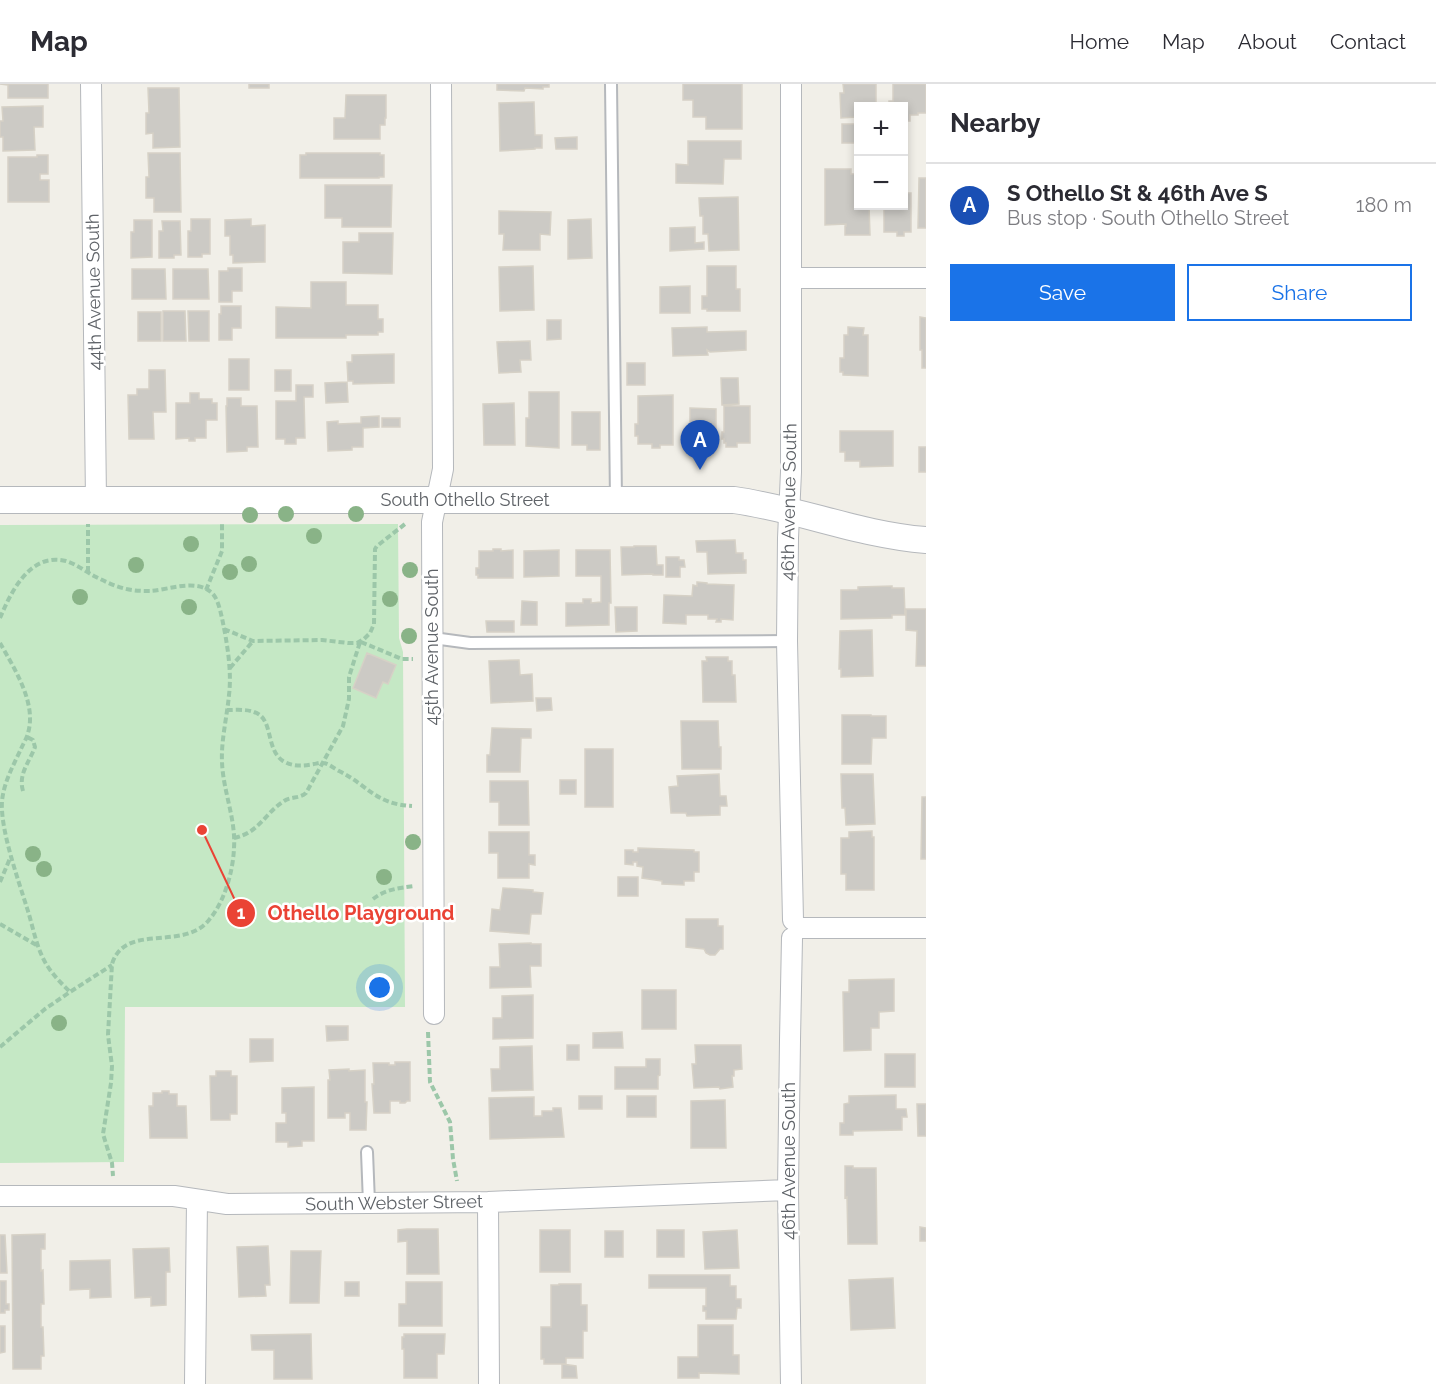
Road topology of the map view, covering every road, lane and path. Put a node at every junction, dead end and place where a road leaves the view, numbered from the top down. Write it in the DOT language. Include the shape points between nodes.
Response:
graph roads {
  1 [pos="91,84"];
  2 [pos="441,84"];
  3 [pos="611,84"];
  4 [pos="791,84"];
  5 [pos="791,278"];
  6 [pos="926,278"];
  7 [pos="0,500"];
  8 [pos="96,500"];
  9 [pos="222,500"];
  10 [pos="436,500"];
  11 [pos="616,500"];
  12 [pos="789,511"];
  13 [pos="396,531"];
  14 [pos="926,540"];
  15 [pos="87,572"];
  16 [pos="206,590"];
  17 [pos="0,618"];
  18 [pos="224,629"];
  19 [pos="433,638"];
  20 [pos="253,641"];
  21 [pos="787,641"];
  22 [pos="360,642"];
  23 [pos="0,643"];
  24 [pos="433,659"];
  25 [pos="230,668"];
  26 [pos="227,710"];
  27 [pos="27,737"];
  28 [pos="322,762"];
  29 [pos="23,791"];
  30 [pos="433,807"];
  31 [pos="234,838"];
  32 [pos="11,856"];
  33 [pos="0,882"];
  34 [pos="433,884"];
  35 [pos="373,899"];
  36 [pos="0,924"];
  37 [pos="926,928"];
  38 [pos="796,929"];
  39 [pos="38,946"];
  40 [pos="112,964"];
  41 [pos="70,992"];
  42 [pos="434,1014"];
  43 [pos="0,1047"];
  44 [pos="367,1152"];
  45 [pos="788,1190"];
  46 [pos="115,1195"];
  47 [pos="0,1196"];
  48 [pos="197,1200"];
  49 [pos="466,1202"];
  50 [pos="488,1202"];
  51 [pos="369,1203"];
  52 [pos="195,1384"];
  53 [pos="489,1384"];
  54 [pos="791,1384"];
  1 -- 8 [label="street, 44th Avenue South"];
  2 -- 10 [label="street, 45th Avenue South" via="443,469"];
  3 -- 11 [label="lane"];
  4 -- 5 [label="street, 46th Avenue South"];
  5 -- 6 [label="street"];
  5 -- 12 [label="street, 46th Avenue South"];
  7 -- 8 [label="street, South Othello Street"];
  8 -- 9 [label="street, South Othello Street"];
  8 -- 15 [label="path" via="88,524"];
  9 -- 10 [label="street, South Othello Street"];
  9 -- 16 [label="path" via="222,551"];
  10 -- 11 [label="street, South Othello Street"];
  10 -- 19 [label="street, 45th Avenue South" via="432,522"];
  11 -- 12 [label="street, South Othello Street" via="735,500"];
  12 -- 14 [label="street, South Othello Street" via="869,532"];
  12 -- 21 [label="street, 46th Avenue South"];
  13 -- 22 [label="path" via="375,549 374,624"];
  15 -- 16 [label="path" via="131,590 185,586"];
  15 -- 17 [label="path" via="63,561 43,562 20,580"];
  16 -- 18 [label="path" via="216,599"];
  18 -- 20 [label="path"];
  18 -- 25 [label="path"];
  19 -- 21 [label="lane" via="470,643"];
  19 -- 24 [label="street, 45th Avenue South"];
  20 -- 22 [label="path"];
  20 -- 25 [label="path"];
  21 -- 38 [label="street, 46th Avenue South"];
  22 -- 24 [label="path" via="402,659"];
  22 -- 28 [label="path" via="350,677 346,718"];
  23 -- 27 [label="path" via="27,698"];
  24 -- 30 [label="street, 45th Avenue South"];
  25 -- 26 [label="path"];
  26 -- 28 [label="path" via="260,714 273,749 283,761 298,766"];
  26 -- 31 [label="path" via="222,764"];
  27 -- 29 [label="path" via="35,747 22,775"];
  27 -- 32 [label="path" via="2,797"];
  28 -- 30 [label="path" via="388,802"];
  28 -- 31 [label="path" via="304,795 287,799 251,832"];
  30 -- 34 [label="street, 45th Avenue South"];
  31 -- 40 [label="path" via="228,881 214,913 203,926 186,935 133,942 119,952"];
  32 -- 33 [label="path"];
  32 -- 39 [label="path"];
  34 -- 35 [label="path" via="396,888"];
  34 -- 42 [label="street, 45th Avenue South"];
  36 -- 39 [label="path"];
  37 -- 38 [label="street"];
  38 -- 45 [label="street, 46th Avenue South"];
  39 -- 41 [label="path" via="45,963"];
  40 -- 41 [label="path"];
  40 -- 46 [label="path" via="108,1035 112,1066 103,1134 112,1163"];
  41 -- 43 [label="path"];
  42 -- 49 [label="path" via="428,1029 430,1082 450,1122 458,1187"];
  44 -- 51 [label="lane"];
  45 -- 50 [label="street, South Webster Street"];
  45 -- 54 [label="street, 46th Avenue South"];
  46 -- 47 [label="street, South Webster Street"];
  46 -- 48 [label="street, South Webster Street"];
  48 -- 51 [label="street, South Webster Street" via="227,1204"];
  48 -- 52 [label="street"];
  49 -- 50 [label="street, South Webster Street"];
  49 -- 51 [label="street, South Webster Street"];
  50 -- 53 [label="street"];
}
